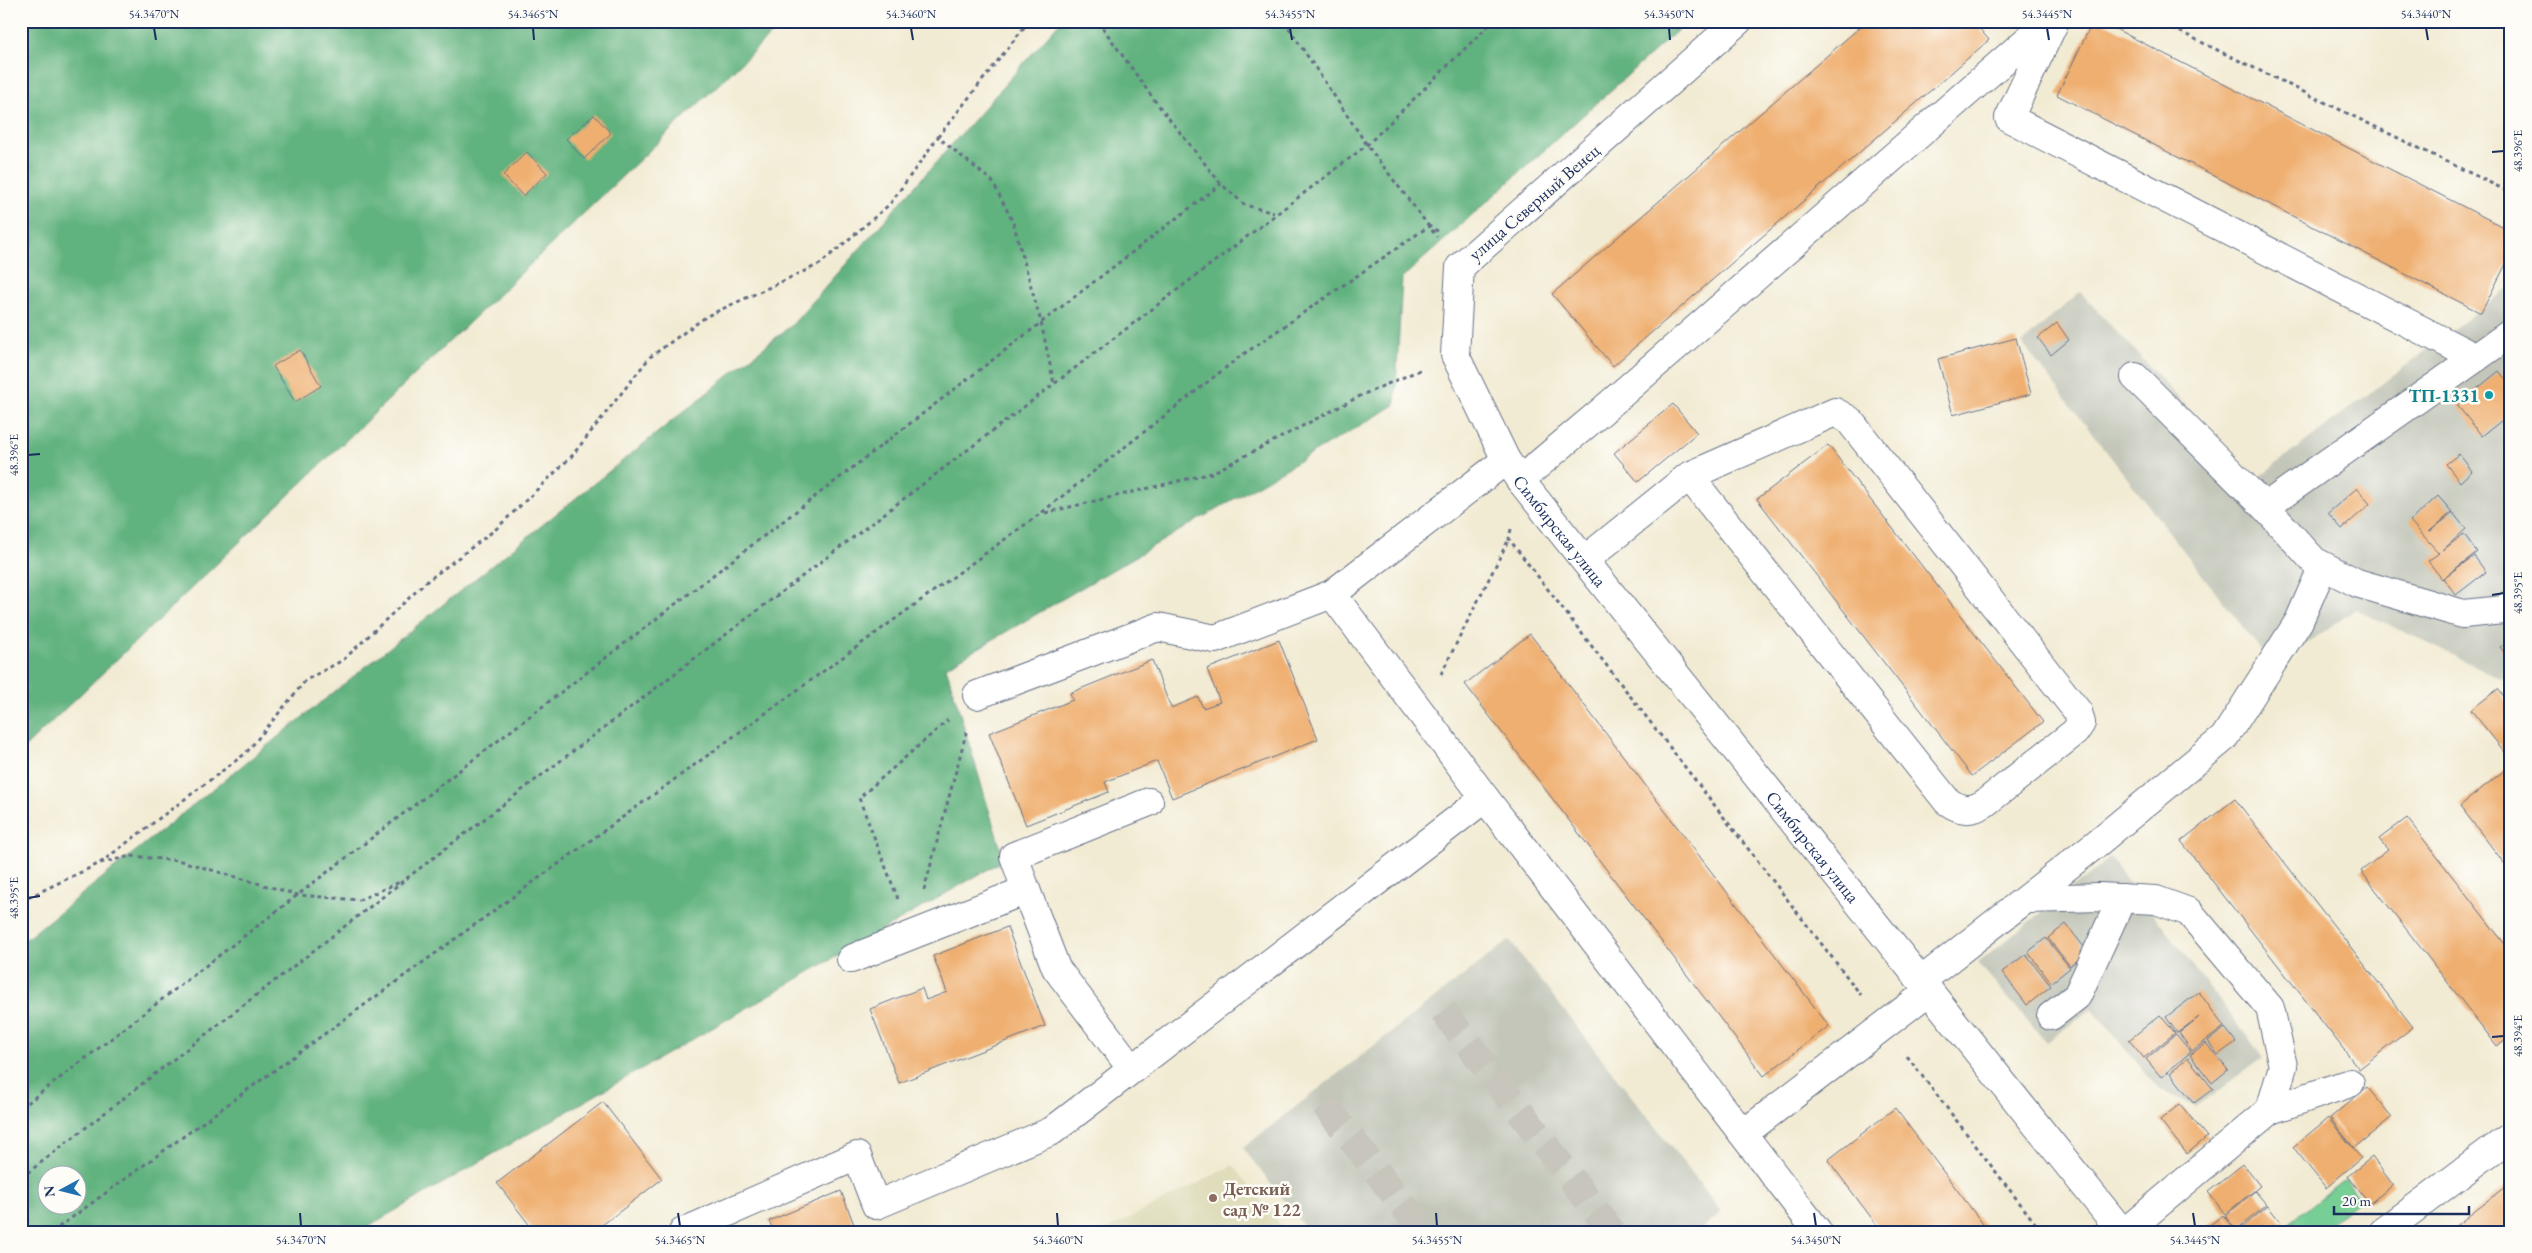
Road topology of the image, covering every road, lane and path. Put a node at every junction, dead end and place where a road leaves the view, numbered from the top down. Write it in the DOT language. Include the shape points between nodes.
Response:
graph roads {
  1 [pos="1029,21"];
  2 [pos="1098,21"];
  3 [pos="1284,21"];
  4 [pos="1493,21"];
  5 [pos="1738,21"];
  6 [pos="2049,21"];
  7 [pos="2055,21"];
  8 [pos="2158,21"];
  9 [pos="938,137"];
  10 [pos="1367,145"];
  11 [pos="1221,184"];
  12 [pos="2511,193"];
  13 [pos="1275,213"];
  14 [pos="1429,226"];
  15 [pos="1438,230"];
  16 [pos="1460,267"];
  17 [pos="1041,322"];
  18 [pos="2511,333"];
  19 [pos="1455,355"];
  20 [pos="2476,358"];
  21 [pos="2135,377"];
  22 [pos="1054,384"];
  23 [pos="1513,470"];
  24 [pos="1689,476"];
  25 [pos="2266,507"];
  26 [pos="1042,513"];
  27 [pos="1509,539"];
  28 [pos="1586,559"];
  29 [pos="2323,566"];
  30 [pos="1332,594"];
  31 [pos="2511,604"];
  32 [pos="977,695"];
  33 [pos="1421,713"];
  34 [pos="1486,798"];
  35 [pos="1149,802"];
  36 [pos="100,864"];
  37 [pos="407,878"];
  38 [pos="1026,890"];
  39 [pos="298,895"];
  40 [pos="2122,898"];
  41 [pos="2028,899"];
  42 [pos="21,901"];
  43 [pos="912,936"];
  44 [pos="851,959"];
  45 [pos="1925,986"];
  46 [pos="2052,1016"];
  47 [pos="1884,1025"];
  48 [pos="1132,1069"];
  49 [pos="2350,1083"];
  50 [pos="21,1108"];
  51 [pos="2270,1110"];
  52 [pos="1743,1134"];
  53 [pos="2511,1136"];
  54 [pos="21,1178"];
  55 [pos="21,1195"];
  56 [pos="30,1232"];
  57 [pos="52,1232"];
  58 [pos="683,1232"];
  59 [pos="1818,1232"];
  60 [pos="2042,1232"];
  61 [pos="2123,1232"];
  62 [pos="2383,1232"];
  1 -- 9 [label="path"];
  2 -- 11 [label="path" via="1155,101"];
  3 -- 10 [label="path"];
  4 -- 10 [label="path"];
  5 -- 16 [label="street, улица Северный Венец"];
  6 -- 23 [label="street" via="1610,404"];
  7 -- 20 [label="street" via="2009,118"];
  8 -- 12 [label="path"];
  9 -- 17 [label="path" via="992,181 1013,222"];
  9 -- 36 [label="path" via="890,204 820,264 707,316 650,357 571,457 496,529 426,582 343,660 306,680 246,753"];
  10 -- 13 [label="path"];
  10 -- 14 [label="path"];
  11 -- 13 [label="path" via="1245,205"];
  11 -- 17 [label="path"];
  13 -- 22 [label="path"];
  14 -- 15 [label="path"];
  14 -- 16 [label="path"];
  14 -- 26 [label="path" via="1238,358"];
  16 -- 19 [label="street, улица Северный Венец"];
  17 -- 22 [label="path"];
  17 -- 39 [label="path"];
  18 -- 20 [label="street"];
  19 -- 23 [label="street, улица Северный Венец"];
  19 -- 26 [label="path" via="1364,394 1212,473"];
  20 -- 25 [label="street"];
  21 -- 25 [label="street"];
  22 -- 37 [label="path"];
  23 -- 27 [label="path"];
  23 -- 28 [label="street, Симбирская улица"];
  23 -- 30 [label="street"];
  24 -- 24 [label="street" via="1822,416 1835,412 1849,420 2078,712 2081,723 2075,732 1985,803 1975,809 1956,808 1947,801"];
  24 -- 28 [label="street"];
  25 -- 29 [label="street" via="2314,561"];
  26 -- 57 [label="path"];
  27 -- 33 [label="path"];
  27 -- 47 [label="path"];
  28 -- 45 [label="street, Симбирская улица"];
  29 -- 31 [label="street" via="2357,583 2463,614 2504,610"];
  29 -- 41 [label="street" via="2299,621 2224,738"];
  30 -- 32 [label="street" via="1215,639 1158,627"];
  30 -- 33 [label="street"];
  32 -- 43 [label="path"];
  32 -- 43 [label="path" via="859,798"];
  33 -- 34 [label="street"];
  34 -- 48 [label="street"];
  34 -- 52 [label="street"];
  35 -- 38 [label="street" via="1014,856"];
  36 -- 39 [label="path" via="131,856 180,861"];
  36 -- 42 [label="path"];
  37 -- 39 [label="path" via="359,900"];
  37 -- 54 [label="path"];
  38 -- 43 [label="street"];
  38 -- 48 [label="street" via="1056,968"];
  39 -- 50 [label="path"];
  40 -- 41 [label="street"];
  40 -- 46 [label="street" via="2077,996"];
  40 -- 51 [label="street" via="2156,900 2189,912 2270,1008 2283,1066"];
  41 -- 45 [label="street"];
  43 -- 44 [label="street"];
  45 -- 47 [label="street"];
  45 -- 61 [label="street, Симбирская улица"];
  47 -- 52 [label="street"];
  47 -- 60 [label="path"];
  48 -- 58 [label="street" via="1052,1131 876,1205 857,1156"];
  49 -- 51 [label="street"];
  51 -- 61 [label="street"];
  52 -- 59 [label="street"];
  53 -- 62 [label="street"];
  55 -- 56 [label="path"];
}
